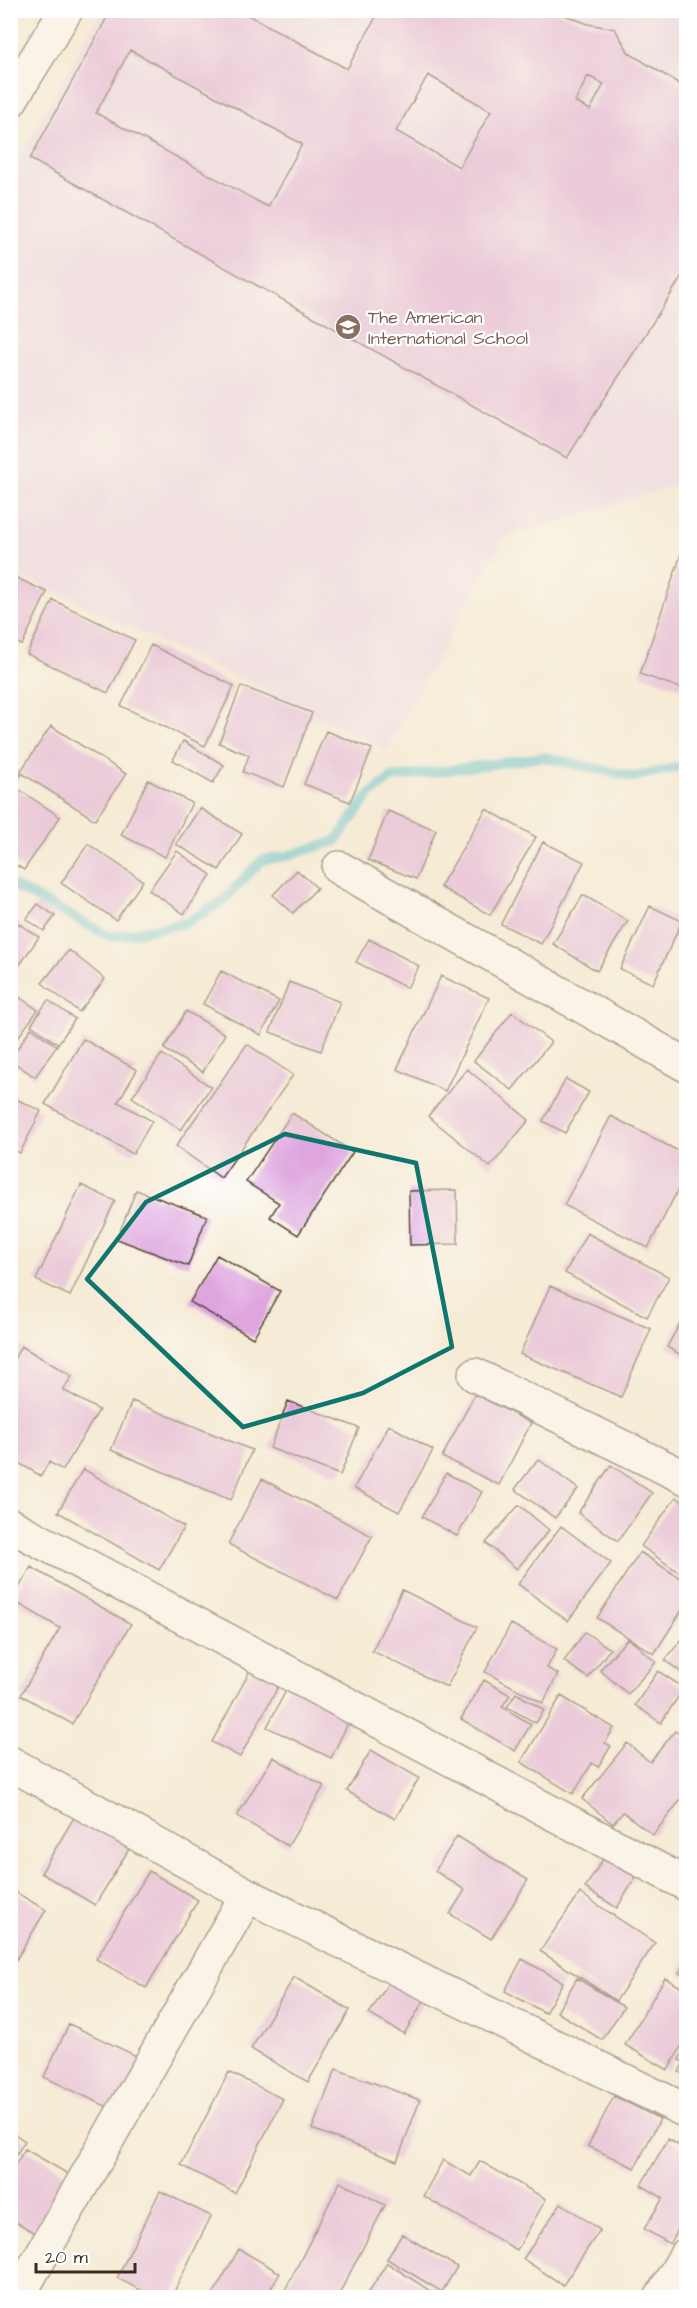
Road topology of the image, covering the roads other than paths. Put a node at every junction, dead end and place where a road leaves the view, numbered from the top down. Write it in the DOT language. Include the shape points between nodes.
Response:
graph roads {
  1 [pos="66,10"];
  2 [pos="10,101"];
  3 [pos="339,868"];
  4 [pos="687,1065"];
  5 [pos="475,1375"];
  6 [pos="687,1478"];
  7 [pos="10,1525"];
  8 [pos="10,1763"];
  9 [pos="687,1884"];
  10 [pos="247,1895"];
  11 [pos="687,2111"];
  12 [pos="687,2254"];
  13 [pos="24,2295"];
  14 [pos="661,2298"];
  1 -- 2 [label="street"];
  3 -- 4 [label="street"];
  5 -- 6 [label="street"];
  7 -- 9 [label="street"];
  8 -- 10 [label="street"];
  10 -- 11 [label="street"];
  10 -- 13 [label="street"];
  12 -- 14 [label="street"];
}
